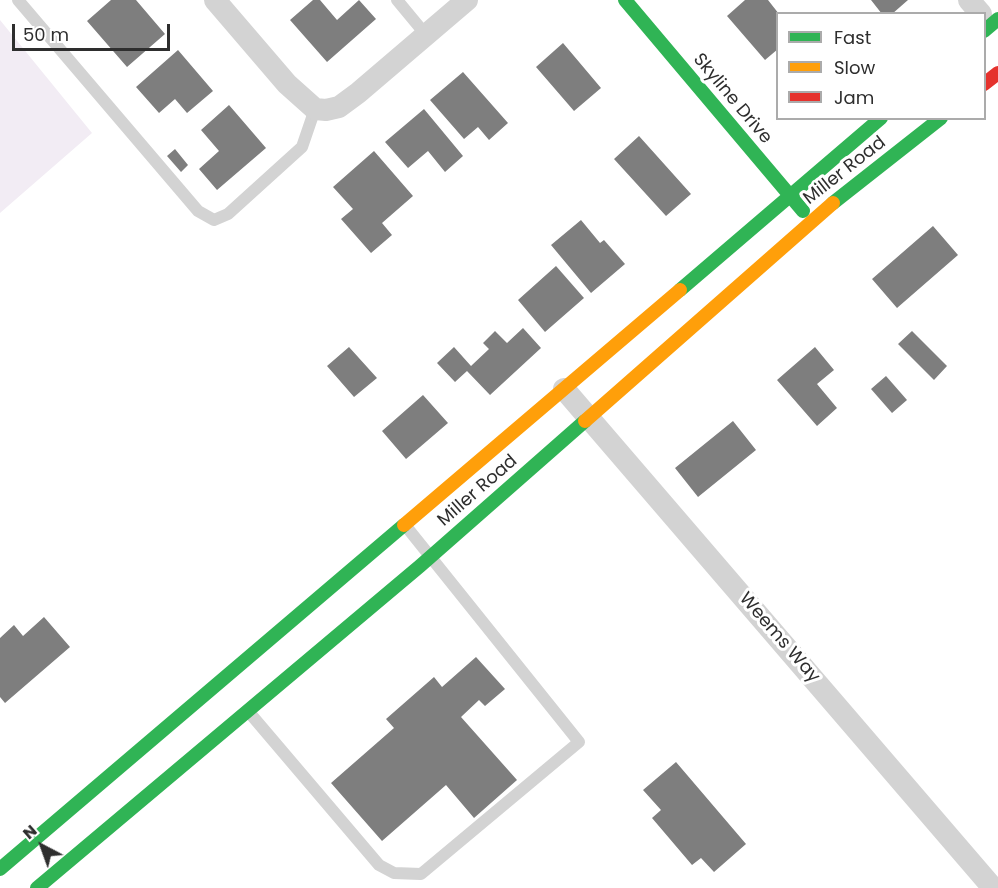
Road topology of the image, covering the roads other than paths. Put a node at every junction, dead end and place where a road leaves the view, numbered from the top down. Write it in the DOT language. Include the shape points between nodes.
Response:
graph roads {
  1 [pos="18,0"];
  2 [pos="215,0"];
  3 [pos="396,0"];
  4 [pos="467,0"];
  5 [pos="625,0"];
  6 [pos="969,0"];
  7 [pos="980,12"];
  8 [pos="426,35"];
  9 [pos="998,73"];
  10 [pos="986,82"];
  11 [pos="315,109"];
  12 [pos="879,120"];
  13 [pos="938,120"];
  14 [pos="790,196"];
  15 [pos="812,220"];
  16 [pos="564,389"];
  17 [pos="588,418"];
  18 [pos="405,525"];
  19 [pos="430,557"];
  20 [pos="248,710"];
  21 [pos="0,869"];
  22 [pos="37,888"];
  23 [pos="993,888"];
  1 -- 11 [label="lane" via="198,211 214,220 228,214 302,147"];
  2 -- 11 [label="street" via="287,84"];
  3 -- 8 [label="lane"];
  4 -- 8 [label="street"];
  5 -- 14 [label="main road, Skyline Drive"];
  6 -- 7 [label="street"];
  8 -- 11 [label="street" via="339,107"];
  9 -- 10 [label="main road"];
  12 -- 14 [label="main road, Miller Road"];
  13 -- 15 [label="main road, Miller Road"];
  14 -- 15 [label="main road, Skyline Drive"];
  14 -- 16 [label="main road, Miller Road"];
  15 -- 17 [label="main road, Miller Road"];
  16 -- 17 [label="street, Weems Way"];
  16 -- 18 [label="main road, Miller Road"];
  17 -- 19 [label="main road, Miller Road"];
  17 -- 23 [label="street, Weems Way"];
  18 -- 19 [label="lane"];
  18 -- 21 [label="main road, Miller Road"];
  19 -- 20 [label="main road, Miller Road"];
  19 -- 20 [label="lane" via="579,742 570,750 421,874 393,873 379,865"];
  20 -- 22 [label="main road, Miller Road"];
}
